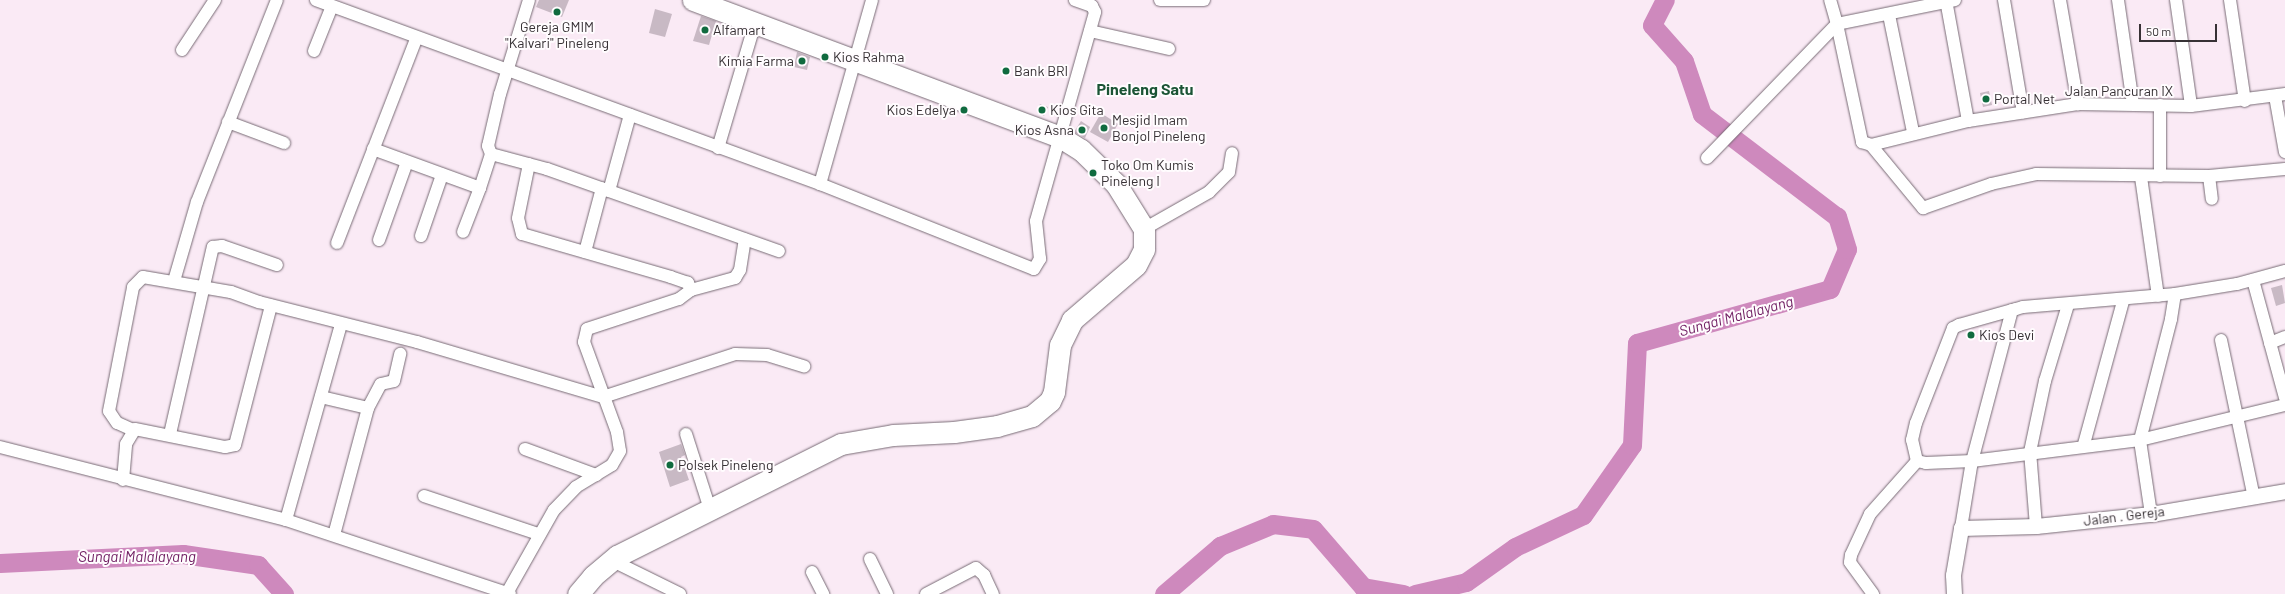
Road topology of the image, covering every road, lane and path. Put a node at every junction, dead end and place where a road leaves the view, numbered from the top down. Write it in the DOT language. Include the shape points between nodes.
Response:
graph roads {
  1 [pos="215,0"];
  2 [pos="277,0"];
  3 [pos="316,0"];
  4 [pos="529,0"];
  5 [pos="693,0"];
  6 [pos="872,0"];
  7 [pos="1075,0"];
  8 [pos="1160,0"];
  9 [pos="1183,0"];
  10 [pos="1204,0"];
  11 [pos="1830,0"];
  12 [pos="1949,0"];
  13 [pos="2004,0"];
  14 [pos="2060,0"];
  15 [pos="2118,0"];
  16 [pos="2176,0"];
  17 [pos="2230,0"];
  18 [pos="1088,2"];
  19 [pos="332,6"];
  20 [pos="1889,15"];
  21 [pos="755,23"];
  22 [pos="1837,24"];
  23 [pos="1090,31"];
  24 [pos="416,39"];
  25 [pos="1169,49"];
  26 [pos="182,50"];
  27 [pos="314,52"];
  28 [pos="855,60"];
  29 [pos="508,70"];
  30 [pos="2280,95"];
  31 [pos="2245,101"];
  32 [pos="2078,104"];
  33 [pos="2133,104"];
  34 [pos="2160,105"];
  35 [pos="2191,106"];
  36 [pos="2023,112"];
  37 [pos="630,115"];
  38 [pos="1968,121"];
  39 [pos="228,122"];
  40 [pos="1913,132"];
  41 [pos="1060,137"];
  42 [pos="284,142"];
  43 [pos="1871,145"];
  44 [pos="718,148"];
  45 [pos="373,149"];
  46 [pos="2285,152"];
  47 [pos="1232,153"];
  48 [pos="491,154"];
  49 [pos="1707,158"];
  50 [pos="407,162"];
  51 [pos="529,164"];
  52 [pos="2285,169"];
  53 [pos="442,175"];
  54 [pos="2160,176"];
  55 [pos="2209,176"];
  56 [pos="2141,177"];
  57 [pos="820,184"];
  58 [pos="480,188"];
  59 [pos="605,190"];
  60 [pos="2212,199"];
  61 [pos="1144,229"];
  62 [pos="463,232"];
  63 [pos="421,236"];
  64 [pos="379,240"];
  65 [pos="745,240"];
  66 [pos="337,243"];
  67 [pos="779,251"];
  68 [pos="585,252"];
  69 [pos="278,265"];
  70 [pos="2285,271"];
  71 [pos="2253,280"];
  72 [pos="174,281"];
  73 [pos="204,285"];
  74 [pos="691,290"];
  75 [pos="2175,294"];
  76 [pos="2158,296"];
  77 [pos="2123,301"];
  78 [pos="2068,305"];
  79 [pos="271,306"];
  80 [pos="2012,310"];
  81 [pos="341,324"];
  82 [pos="2285,337"];
  83 [pos="2221,340"];
  84 [pos="2270,343"];
  85 [pos="400,354"];
  86 [pos="804,366"];
  87 [pos="321,397"];
  88 [pos="603,397"];
  89 [pos="2285,398"];
  90 [pos="2285,406"];
  91 [pos="368,408"];
  92 [pos="2238,416"];
  93 [pos="133,430"];
  94 [pos="170,434"];
  95 [pos="686,434"];
  96 [pos="2140,440"];
  97 [pos="2084,444"];
  98 [pos="0,447"];
  99 [pos="525,449"];
  100 [pos="2030,452"];
  101 [pos="1917,461"];
  102 [pos="1972,461"];
  103 [pos="596,475"];
  104 [pos="123,480"];
  105 [pos="2285,491"];
  106 [pos="424,496"];
  107 [pos="2254,498"];
  108 [pos="710,509"];
  109 [pos="2151,514"];
  110 [pos="286,520"];
  111 [pos="2036,526"];
  112 [pos="1961,528"];
  113 [pos="538,534"];
  114 [pos="334,535"];
  115 [pos="870,559"];
  116 [pos="612,560"];
  117 [pos="812,572"];
  118 [pos="508,594"];
  119 [pos="578,594"];
  120 [pos="680,594"];
  121 [pos="823,594"];
  122 [pos="887,594"];
  123 [pos="926,594"];
  124 [pos="993,594"];
  125 [pos="1873,594"];
  126 [pos="1954,594"];
  1 -- 26 [label="street"];
  2 -- 39 [label="street"];
  3 -- 19 [label="street"];
  4 -- 29 [label="street"];
  5 -- 21 [label="highway"];
  6 -- 28 [label="street"];
  7 -- 18 [label="street"];
  8 -- 9 [label="street"];
  9 -- 10 [label="street"];
  11 -- 22 [label="street"];
  12 -- 20 [label="street"];
  12 -- 38 [label="street"];
  13 -- 36 [label="street"];
  14 -- 32 [label="street"];
  15 -- 33 [label="street"];
  16 -- 35 [label="street"];
  17 -- 31 [label="street"];
  18 -- 23 [label="street" via="1095,12"];
  19 -- 24 [label="street"];
  19 -- 27 [label="street"];
  20 -- 22 [label="street"];
  20 -- 40 [label="street"];
  21 -- 28 [label="highway"];
  21 -- 44 [label="street"];
  22 -- 43 [label="street" via="1862,142"];
  22 -- 49 [label="street"];
  23 -- 25 [label="street"];
  23 -- 41 [label="street"];
  24 -- 29 [label="street"];
  24 -- 45 [label="street"];
  28 -- 41 [label="highway"];
  28 -- 57 [label="street"];
  29 -- 37 [label="street"];
  29 -- 48 [label="street" via="489,143"];
  30 -- 31 [label="street, Jalan Pancuran IX"];
  30 -- 46 [label="street"];
  31 -- 35 [label="street, Jalan Pancuran IX"];
  32 -- 33 [label="street, Jalan Pancuran IX"];
  32 -- 36 [label="street, Jalan Pancuran IX"];
  33 -- 34 [label="street, Jalan Pancuran IX"];
  34 -- 35 [label="street, Jalan Pancuran IX"];
  34 -- 54 [label="street"];
  36 -- 38 [label="street, Jalan Pancuran IX"];
  37 -- 44 [label="street"];
  37 -- 59 [label="street"];
  38 -- 40 [label="street, Jalan Pancuran IX"];
  39 -- 42 [label="street"];
  39 -- 72 [label="street" via="197,202"];
  40 -- 43 [label="street, Jalan Pancuran IX"];
  41 -- 57 [label="street" via="1035,227 1040,259 1034,269"];
  41 -- 61 [label="highway" via="1102,168 1127,200"];
  43 -- 56 [label="street" via="1923,208 1991,184 2033,174"];
  44 -- 57 [label="street"];
  45 -- 50 [label="street"];
  45 -- 66 [label="street"];
  47 -- 61 [label="street" via="1229,172 1209,192"];
  48 -- 51 [label="street"];
  48 -- 58 [label="street"];
  50 -- 53 [label="street"];
  50 -- 64 [label="street"];
  51 -- 59 [label="street"];
  51 -- 68 [label="street" via="518,218 522,234"];
  52 -- 55 [label="street"];
  53 -- 58 [label="street"];
  53 -- 63 [label="street"];
  54 -- 55 [label="street"];
  54 -- 56 [label="street"];
  55 -- 60 [label="street"];
  56 -- 76 [label="street"];
  58 -- 62 [label="street"];
  59 -- 65 [label="street"];
  59 -- 68 [label="street"];
  61 -- 108 [label="highway" via="1144,249 1136,265 1072,320 1060,345 1054,392 1037,413 1002,425 848,442"];
  65 -- 67 [label="street"];
  65 -- 74 [label="street" via="740,270 735,278"];
  68 -- 74 [label="street" via="683,281"];
  69 -- 73 [label="street" via="217,246 213,247"];
  70 -- 71 [label="street"];
  71 -- 75 [label="street"];
  71 -- 84 [label="street"];
  72 -- 73 [label="street"];
  72 -- 93 [label="street" via="143,277 133,287 109,411 113,421"];
  73 -- 79 [label="street"];
  73 -- 94 [label="street"];
  74 -- 88 [label="street" via="679,299 586,329 584,342"];
  75 -- 76 [label="street"];
  75 -- 96 [label="street" via="2172,319"];
  76 -- 77 [label="street"];
  77 -- 78 [label="street"];
  77 -- 97 [label="street"];
  78 -- 80 [label="street"];
  78 -- 100 [label="street" via="2045,381"];
  79 -- 81 [label="street"];
  79 -- 94 [label="street" via="235,445 225,447"];
  80 -- 101 [label="street" via="1959,325 1951,331 1916,423 1912,440"];
  80 -- 102 [label="street"];
  81 -- 87 [label="street"];
  81 -- 88 [label="street" via="416,342"];
  82 -- 84 [label="street"];
  83 -- 92 [label="street"];
  84 -- 89 [label="street"];
  85 -- 91 [label="street" via="394,381 381,384"];
  86 -- 88 [label="street" via="767,355 735,354"];
  87 -- 91 [label="street"];
  87 -- 110 [label="street"];
  88 -- 103 [label="street" via="617,432 620,451 612,465"];
  90 -- 92 [label="street"];
  91 -- 114 [label="street"];
  92 -- 96 [label="street"];
  92 -- 107 [label="street"];
  93 -- 94 [label="street" via="141,428"];
  93 -- 104 [label="street" via="125,451"];
  95 -- 108 [label="street"];
  96 -- 97 [label="street"];
  96 -- 109 [label="street"];
  97 -- 100 [label="street"];
  98 -- 104 [label="street"];
  99 -- 103 [label="street"];
  100 -- 102 [label="street"];
  100 -- 111 [label="street"];
  101 -- 102 [label="street"];
  101 -- 125 [label="street" via="1870,514 1851,555 1850,562"];
  102 -- 112 [label="street"];
  103 -- 113 [label="street" via="565,497"];
  104 -- 110 [label="street"];
  105 -- 107 [label="street, Jalan . Gereja"];
  106 -- 113 [label="street"];
  107 -- 109 [label="street, Jalan . Gereja"];
  108 -- 116 [label="highway"];
  109 -- 111 [label="street, Jalan . Gereja"];
  110 -- 114 [label="street"];
  111 -- 112 [label="street, Jalan . Gereja"];
  112 -- 126 [label="street" via="1953,575"];
  113 -- 118 [label="street"];
  114 -- 118 [label="street"];
  115 -- 122 [label="street"];
  116 -- 119 [label="highway"];
  116 -- 120 [label="street"];
  117 -- 121 [label="street"];
  123 -- 124 [label="street" via="976,568 984,575"];
}
